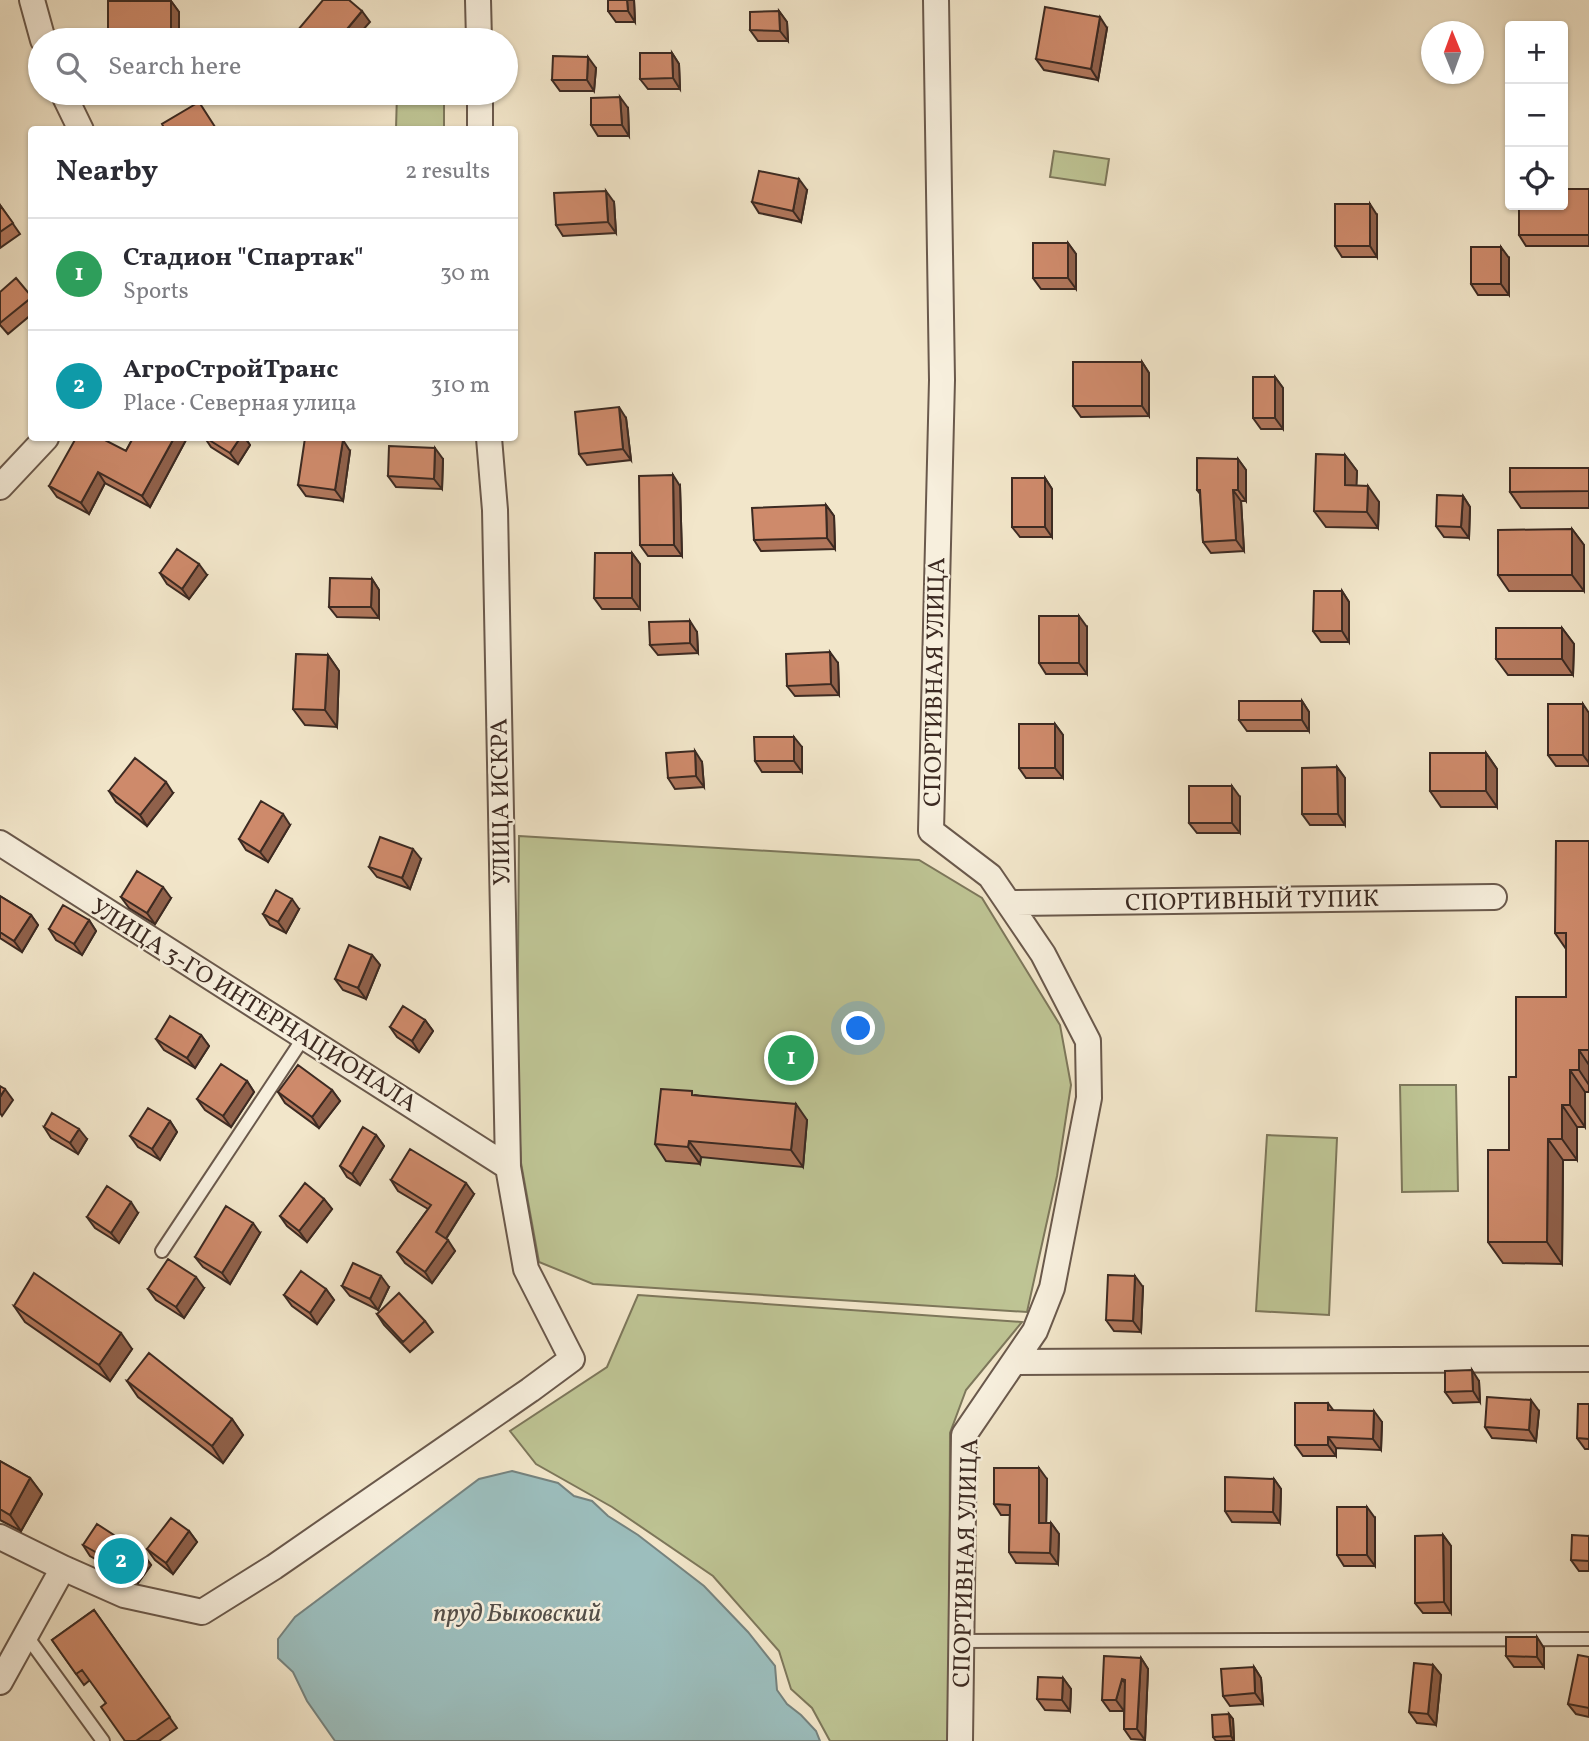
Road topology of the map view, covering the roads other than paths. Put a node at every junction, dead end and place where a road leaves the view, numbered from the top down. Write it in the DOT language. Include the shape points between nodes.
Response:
graph roads {
  1 [pos="32,0"];
  2 [pos="478,0"];
  3 [pos="936,0"];
  4 [pos="40,28"];
  5 [pos="479,28"];
  6 [pos="69,105"];
  7 [pos="480,105"];
  8 [pos="79,126"];
  9 [pos="480,126"];
  10 [pos="43,441"];
  11 [pos="489,441"];
  12 [pos="0,487"];
  13 [pos="0,843"];
  14 [pos="1494,897"];
  15 [pos="1009,903"];
  16 [pos="304,1037"];
  17 [pos="508,1167"];
  18 [pos="162,1251"];
  19 [pos="1589,1359"];
  20 [pos="1014,1362"];
  21 [pos="0,1537"];
  22 [pos="63,1568"];
  23 [pos="26,1634"];
  24 [pos="1589,1639"];
  25 [pos="962,1641"];
  26 [pos="0,1682"];
  27 [pos="103,1741"];
  28 [pos="960,1741"];
  1 -- 4 [label="street"];
  2 -- 5 [label="street"];
  3 -- 15 [label="street, СПОРТИВНАЯ УЛИЦА" via="942,380 931,831 990,876"];
  6 -- 8 [label="street"];
  7 -- 9 [label="street"];
  10 -- 12 [label="street"];
  11 -- 17 [label="street, УЛИЦА ИСКРА" via="495,510"];
  13 -- 16 [label="street, УЛИЦА 3-ГО ИНТЕРНАЦИОНАЛА"];
  14 -- 15 [label="street, СПОРТИВНЫЙ ТУПИК"];
  15 -- 20 [label="street, СПОРТИВНАЯ УЛИЦА" via="1043,954 1088,1041 1089,1098 1052,1288 1035,1331"];
  16 -- 17 [label="street, УЛИЦА 3-ГО ИНТЕРНАЦИОНАЛА"];
  16 -- 18 [label="lane"];
  17 -- 22 [label="street, УЛИЦА ИСКРА" via="526,1269 572,1359 202,1612 124,1595"];
  19 -- 20 [label="street"];
  20 -- 25 [label="street, СПОРТИВНАЯ УЛИЦА" via="964,1435"];
  21 -- 22 [label="street"];
  22 -- 23 [label="street"];
  23 -- 26 [label="street"];
  23 -- 27 [label="lane"];
  24 -- 25 [label="lane"];
  25 -- 28 [label="street, СПОРТИВНАЯ УЛИЦА"];
}
